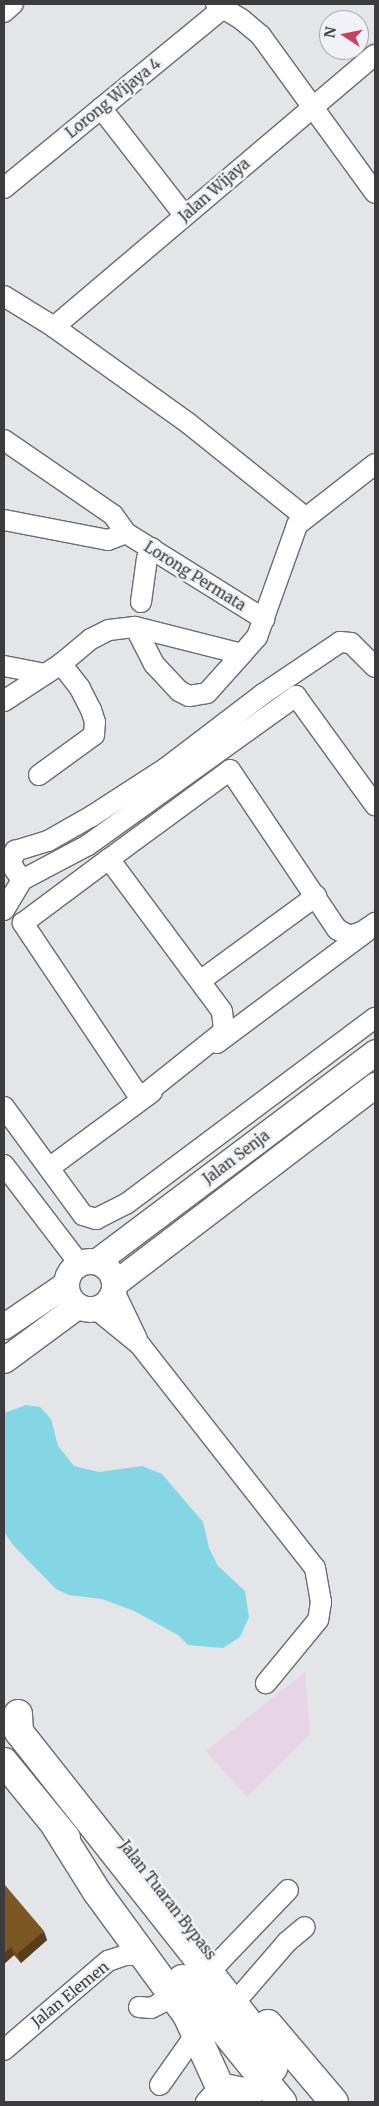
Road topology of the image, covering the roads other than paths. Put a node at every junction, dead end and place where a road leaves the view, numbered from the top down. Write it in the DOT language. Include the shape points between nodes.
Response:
graph roads {
  1 [pos="13,4"];
  2 [pos="219,6"];
  3 [pos="4,12"];
  4 [pos="375,55"];
  5 [pos="313,106"];
  6 [pos="101,108"];
  7 [pos="4,188"];
  8 [pos="375,193"];
  9 [pos="184,215"];
  10 [pos="4,296"];
  11 [pos="54,327"];
  12 [pos="4,440"];
  13 [pos="375,464"];
  14 [pos="304,517"];
  15 [pos="4,520"];
  16 [pos="126,532"];
  17 [pos="152,548"];
  18 [pos="141,602"];
  19 [pos="264,619"];
  20 [pos="135,627"];
  21 [pos="242,654"];
  22 [pos="4,666"];
  23 [pos="375,668"];
  24 [pos="53,669"];
  25 [pos="4,701"];
  26 [pos="39,775"];
  27 [pos="375,805"];
  28 [pos="48,841"];
  29 [pos="109,859"];
  30 [pos="56,861"];
  31 [pos="22,880"];
  32 [pos="316,896"];
  33 [pos="4,910"];
  34 [pos="375,924"];
  35 [pos="200,982"];
  36 [pos="375,1018"];
  37 [pos="375,1052"];
  38 [pos="375,1085"];
  39 [pos="4,1108"];
  40 [pos="4,1165"];
  41 [pos="49,1168"];
  42 [pos="88,1262"];
  43 [pos="66,1284"];
  44 [pos="114,1287"];
  45 [pos="87,1307"];
  46 [pos="4,1326"];
  47 [pos="140,1345"];
  48 [pos="4,1360"];
  49 [pos="266,1683"];
  50 [pos="11,1705"];
  51 [pos="4,1762"];
  52 [pos="55,1825"];
  53 [pos="288,1890"];
  54 [pos="305,1927"];
  55 [pos="143,1955"];
  56 [pos="218,1963"];
  57 [pos="243,1993"];
  58 [pos="175,1996"];
  59 [pos="139,2007"];
  60 [pos="196,2034"];
  61 [pos="4,2050"];
  62 [pos="264,2080"];
  63 [pos="160,2085"];
  64 [pos="213,2095"];
  65 [pos="282,2102"];
  66 [pos="334,2102"];
  1 -- 3 [label="street"];
  2 -- 5 [label="street" via="242,19 260,36"];
  2 -- 6 [label="street, Lorong Wijaya 4"];
  4 -- 5 [label="street, Jalan Wijaya"];
  5 -- 8 [label="street"];
  5 -- 9 [label="street, Jalan Wijaya"];
  6 -- 7 [label="street, Lorong Wijaya 4"];
  6 -- 9 [label="street"];
  9 -- 11 [label="street, Jalan Wijaya"];
  10 -- 11 [label="street"];
  11 -- 14 [label="street" via="188,423"];
  12 -- 16 [label="street, Lorong Permata" via="113,515"];
  13 -- 14 [label="street"];
  14 -- 19 [label="street" via="290,538"];
  15 -- 16 [label="street" via="108,540"];
  16 -- 17 [label="street, Lorong Permata"];
  17 -- 18 [label="street" via="147,558"];
  17 -- 19 [label="street, Lorong Permata"];
  19 -- 21 [label="street" via="251,647"];
  20 -- 21 [label="street"];
  20 -- 21 [label="street" via="154,664 179,691 189,696 207,693"];
  20 -- 24 [label="street" via="109,630"];
  22 -- 24 [label="street"];
  23 -- 28 [label="street" via="351,643 340,642 166,768"];
  24 -- 25 [label="street"];
  24 -- 26 [label="street" via="80,688 95,722 94,735"];
  27 -- 30 [label="street" via="296,696 88,845"];
  28 -- 30 [label="street"];
  28 -- 31 [label="street" via="20,849 12,856 11,864"];
  29 -- 32 [label="street" via="230,770"];
  29 -- 35 [label="street"];
  29 -- 35 [label="street" via="23,924 140,1098 224,1031 222,1011"];
  30 -- 31 [label="street"];
  31 -- 33 [label="street"];
  32 -- 34 [label="street" via="338,929 349,936"];
  32 -- 35 [label="street"];
  34 -- 41 [label="street"];
  36 -- 41 [label="street" via="126,1204 96,1219 84,1215"];
  37 -- 42 [label="main road, Jalan Senja"];
  38 -- 44 [label="main road, Jalan Senja"];
  39 -- 41 [label="street"];
  40 -- 42 [label="street"];
  42 -- 43 [label="main road, Jalan Senja" via="69,1272"];
  42 -- 44 [label="main road" via="109,1270"];
  43 -- 45 [label="main road" via="69,1297"];
  43 -- 46 [label="main road, Jalan Senja"];
  44 -- 45 [label="main road, Jalan Senja" via="107,1302"];
  44 -- 47 [label="street"];
  45 -- 47 [label="street"];
  45 -- 48 [label="main road, Jalan Senja"];
  47 -- 49 [label="street" via="315,1568 321,1602 318,1620"];
  50 -- 56 [label="highway, Jalan Tuaran Bypass"];
  50 -- 62 [label="highway" via="19,1732 268,2047 275,2062"];
  51 -- 52 [label="highway"];
  52 -- 55 [label="highway"];
  52 -- 62 [label="highway"];
  53 -- 56 [label="street"];
  54 -- 57 [label="street" via="287,1942"];
  55 -- 58 [label="highway"];
  55 -- 61 [label="street, Jalan Elemen" via="125,1955 108,1961"];
  56 -- 57 [label="highway, Jalan Tuaran Bypass"];
  57 -- 66 [label="highway, Jalan Tuaran Bypass"];
  58 -- 59 [label="street" via="151,2008"];
  58 -- 60 [label="highway"];
  60 -- 63 [label="street"];
  60 -- 64 [label="highway"];
  62 -- 64 [label="highway" via="248,2093"];
  62 -- 65 [label="highway"];
}
